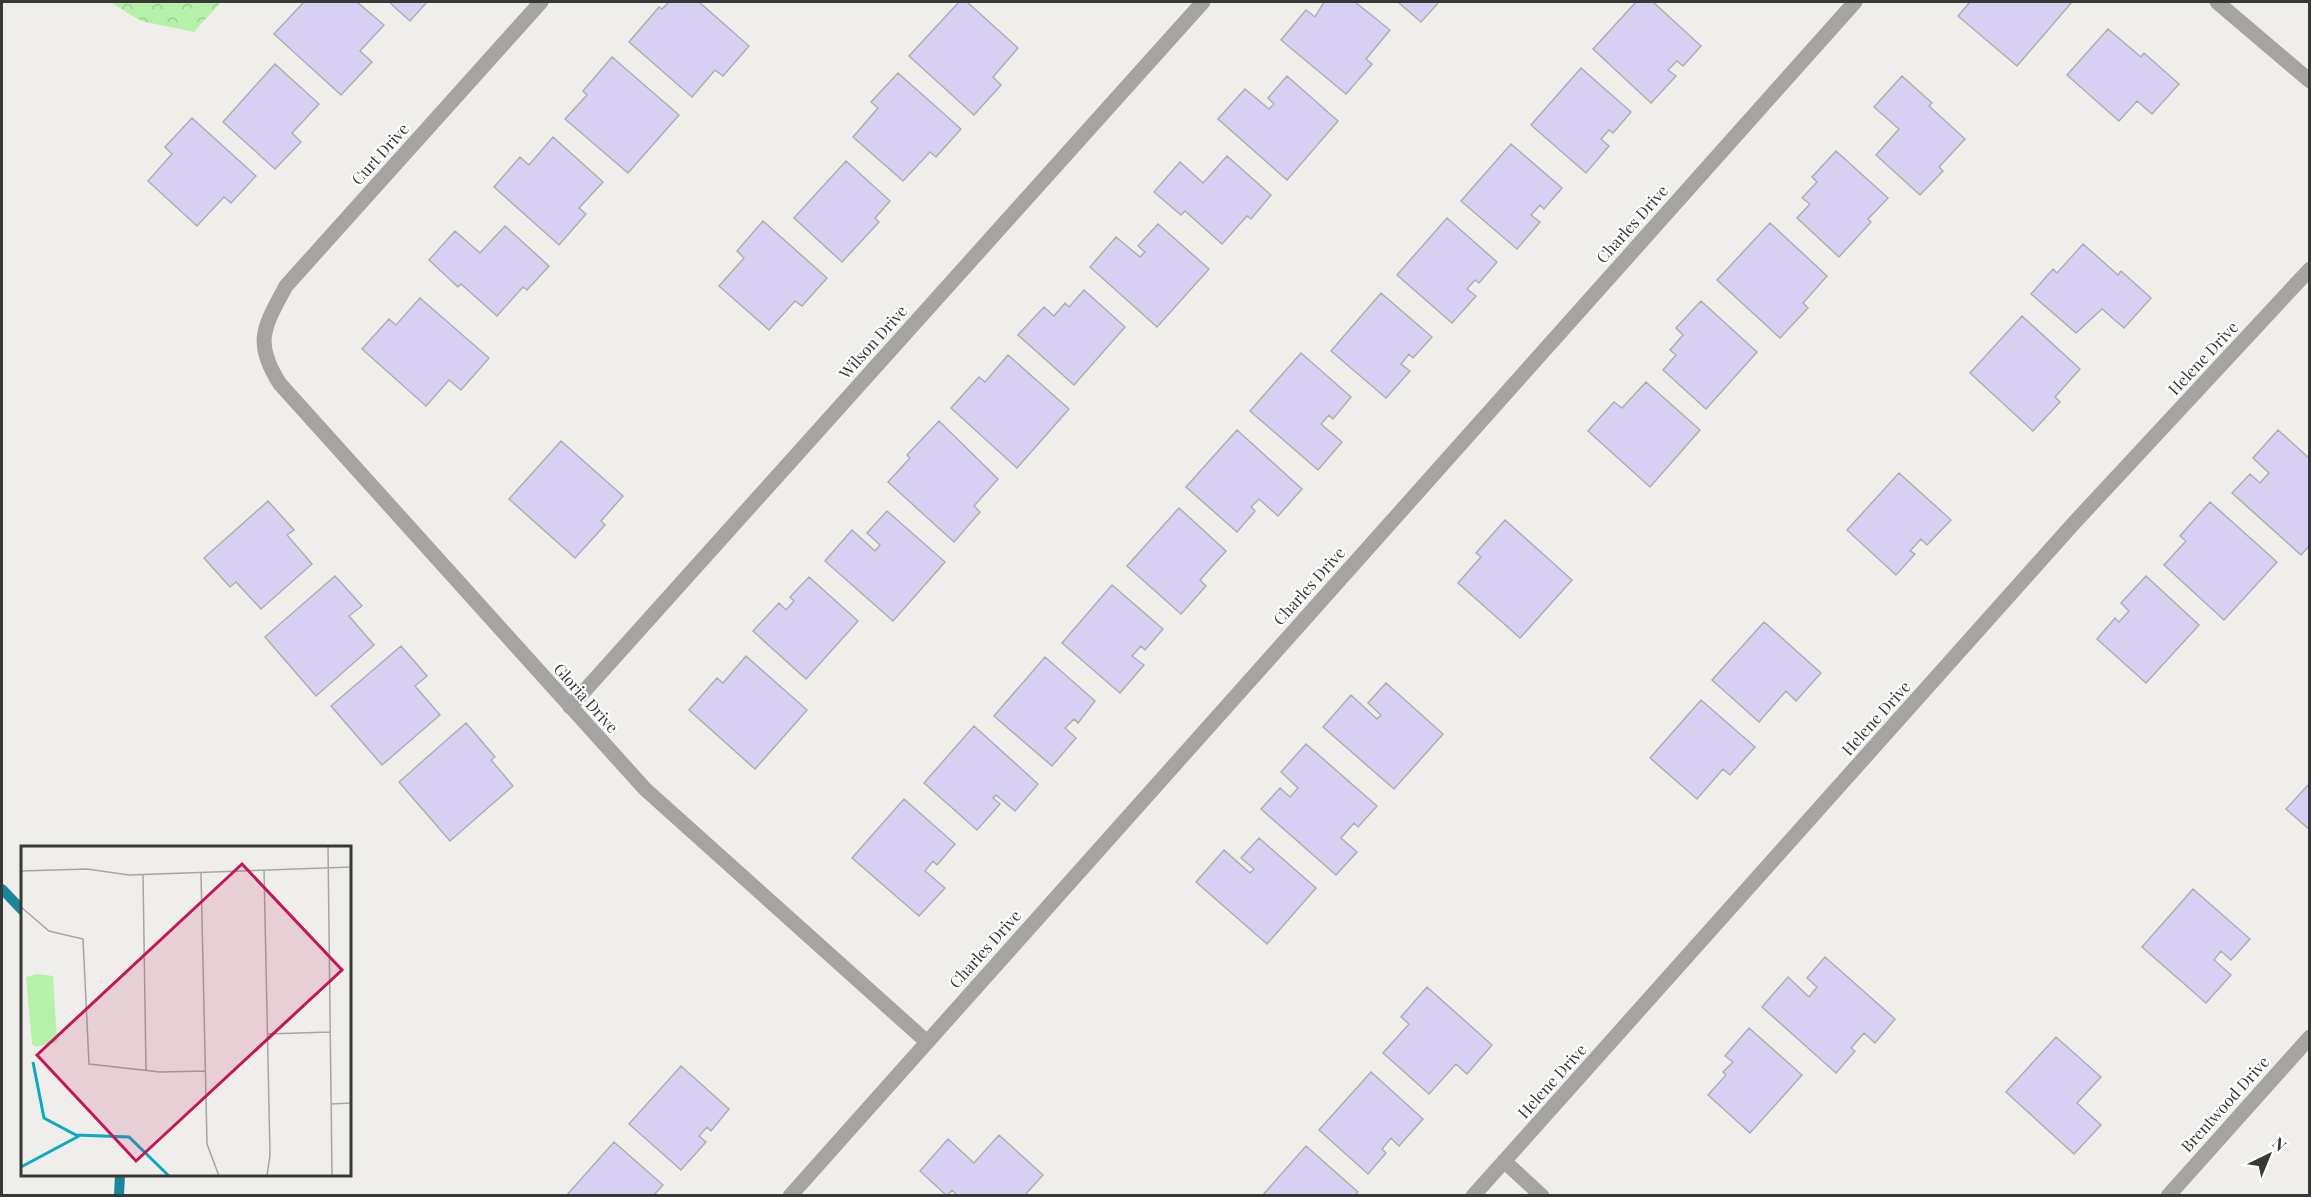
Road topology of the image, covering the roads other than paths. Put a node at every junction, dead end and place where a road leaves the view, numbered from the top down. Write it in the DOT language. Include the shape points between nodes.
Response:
graph roads {
  1 [pos="541,2"];
  2 [pos="1203,2"];
  3 [pos="1855,2"];
  4 [pos="2217,2"];
  5 [pos="2310,81"];
  6 [pos="2310,270"];
  7 [pos="263,342"];
  8 [pos="570,707"];
  9 [pos="2310,1037"];
  10 [pos="927,1042"];
  11 [pos="1504,1161"];
  12 [pos="790,1196"];
  13 [pos="1473,1196"];
  14 [pos="1542,1196"];
  15 [pos="2168,1196"];
  1 -- 7 [label="street, Curt Drive" via="286,286 269,318"];
  2 -- 8 [label="street, Wilson Drive"];
  3 -- 10 [label="street, Charles Drive"];
  4 -- 5 [label="street"];
  6 -- 11 [label="street, Helene Drive" via="2074,523"];
  7 -- 8 [label="street, Gloria Drive" via="265,361 280,384"];
  8 -- 10 [label="street, Gloria Drive" via="645,789"];
  9 -- 15 [label="street, Brentwood Drive"];
  10 -- 12 [label="street, Charles Drive"];
  11 -- 13 [label="street, Helene Drive"];
  11 -- 14 [label="street"];
}
